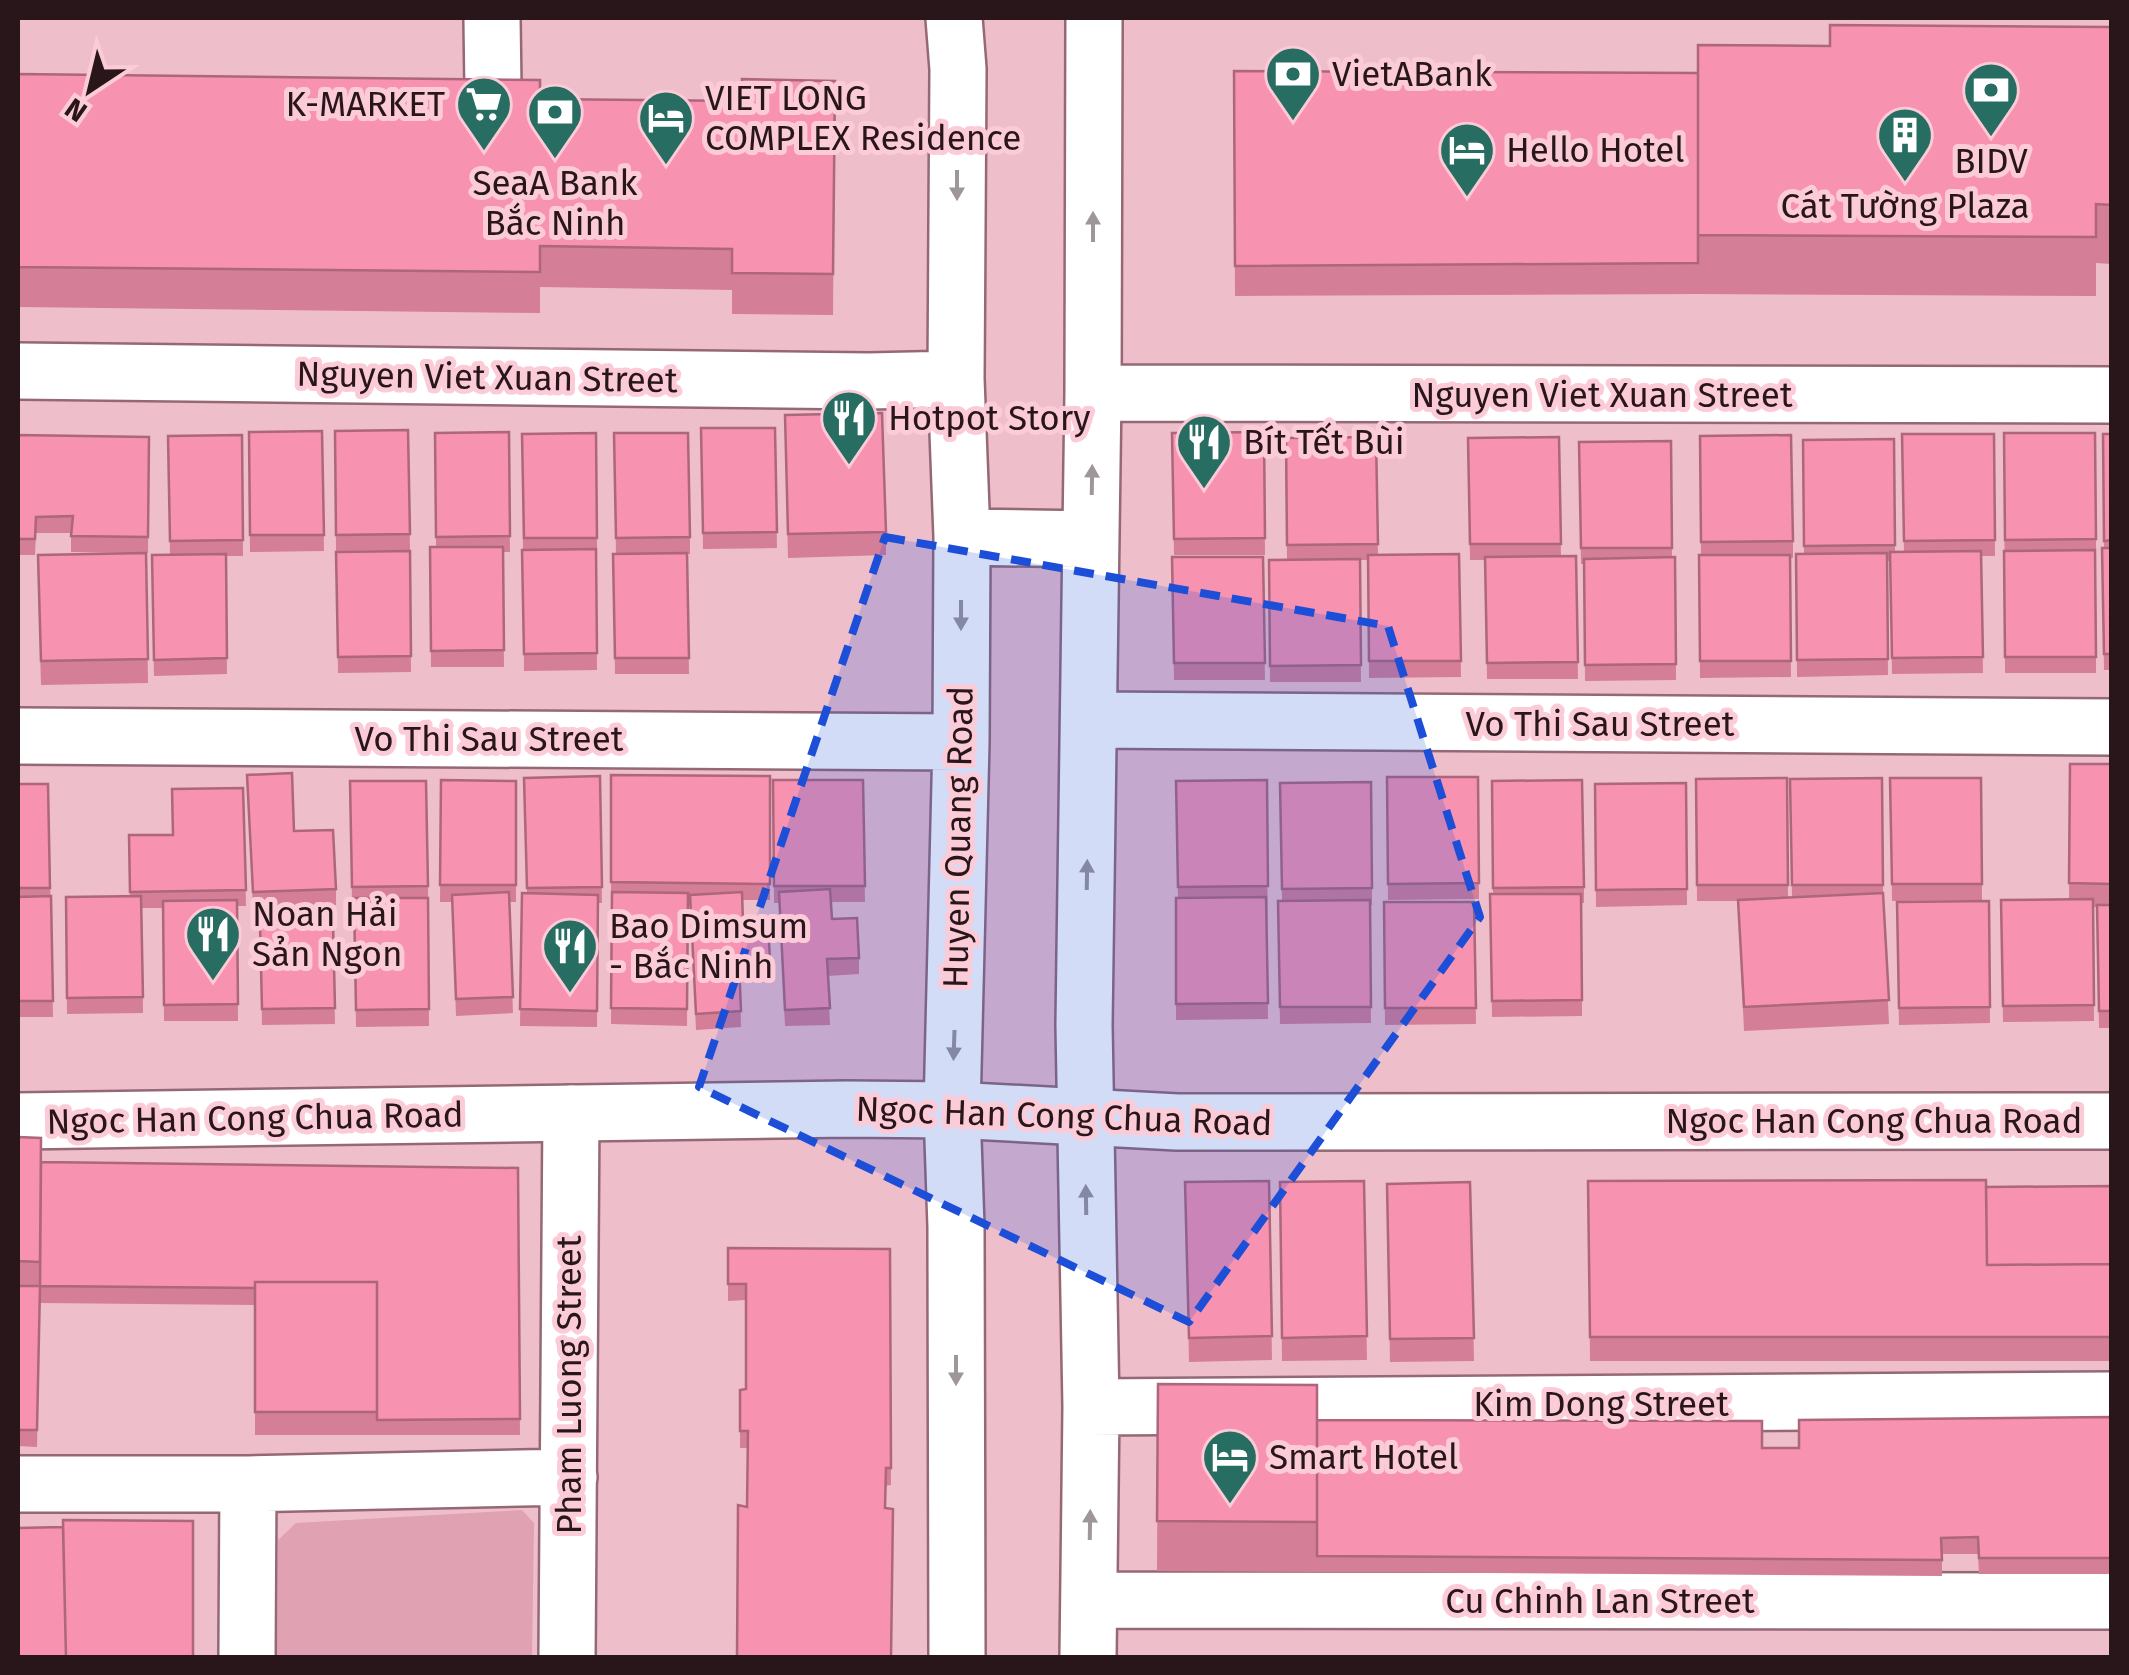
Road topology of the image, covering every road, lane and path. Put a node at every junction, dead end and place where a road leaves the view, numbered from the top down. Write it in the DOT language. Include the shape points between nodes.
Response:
graph roads {
  1 [pos="492,18"];
  2 [pos="954,18"];
  3 [pos="1094,18"];
  4 [pos="494,90"];
  5 [pos="18,371"];
  6 [pos="956,379"];
  7 [pos="1093,394"];
  8 [pos="2112,396"];
  9 [pos="962,537"];
  10 [pos="1090,540"];
  11 [pos="1089,720"];
  12 [pos="2112,727"];
  13 [pos="18,736"];
  14 [pos="961,742"];
  15 [pos="952,1110"];
  16 [pos="571,1113"];
  17 [pos="1085,1118"];
  18 [pos="2112,1121"];
  19 [pos="18,1122"];
  20 [pos="2112,1400"];
  21 [pos="1091,1407"];
  22 [pos="569,1477"];
  23 [pos="18,1484"];
  24 [pos="248,1484"];
  25 [pos="1089,1600"];
  26 [pos="2112,1602"];
  27 [pos="247,1658"];
  28 [pos="567,1658"];
  29 [pos="958,1658"];
  30 [pos="1088,1658"];
  1 -- 4 [label="street"];
  2 -- 6 [label="street, Huyen Quang Road, one-way"];
  7 -- 3 [label="street, one-way"];
  5 -- 6 [label="street, Nguyen Viet Xuan Street"];
  6 -- 9 [label="street, Huyen Quang Road"];
  7 -- 8 [label="street, Nguyen Viet Xuan Street"];
  10 -- 7 [label="street, one-way"];
  9 -- 10 [label="street"];
  9 -- 14 [label="street, Huyen Quang Road, one-way"];
  10 -- 11 [label="street"];
  11 -- 12 [label="street, Vo Thi Sau Street"];
  17 -- 11 [label="street, one-way"];
  13 -- 14 [label="street, Vo Thi Sau Street"];
  14 -- 15 [label="street, Huyen Quang Road, one-way"];
  15 -- 16 [label="street, Ngoc Han Cong Chua Road"];
  15 -- 17 [label="street, Ngoc Han Cong Chua Road"];
  15 -- 29 [label="street, Huyen Quang Road, one-way"];
  16 -- 19 [label="street, Ngoc Han Cong Chua Road"];
  16 -- 22 [label="street, Pham Luong Street"];
  17 -- 18 [label="street, Ngoc Han Cong Chua Road"];
  21 -- 17 [label="street, one-way"];
  20 -- 21 [label="street, Kim Dong Street"];
  25 -- 21 [label="street, one-way"];
  22 -- 24 [label="street"];
  22 -- 28 [label="street, Pham Luong Street"];
  23 -- 24 [label="street"];
  24 -- 27 [label="street"];
  25 -- 26 [label="street, Cu Chinh Lan Street"];
  25 -- 30 [label="street"];
}
